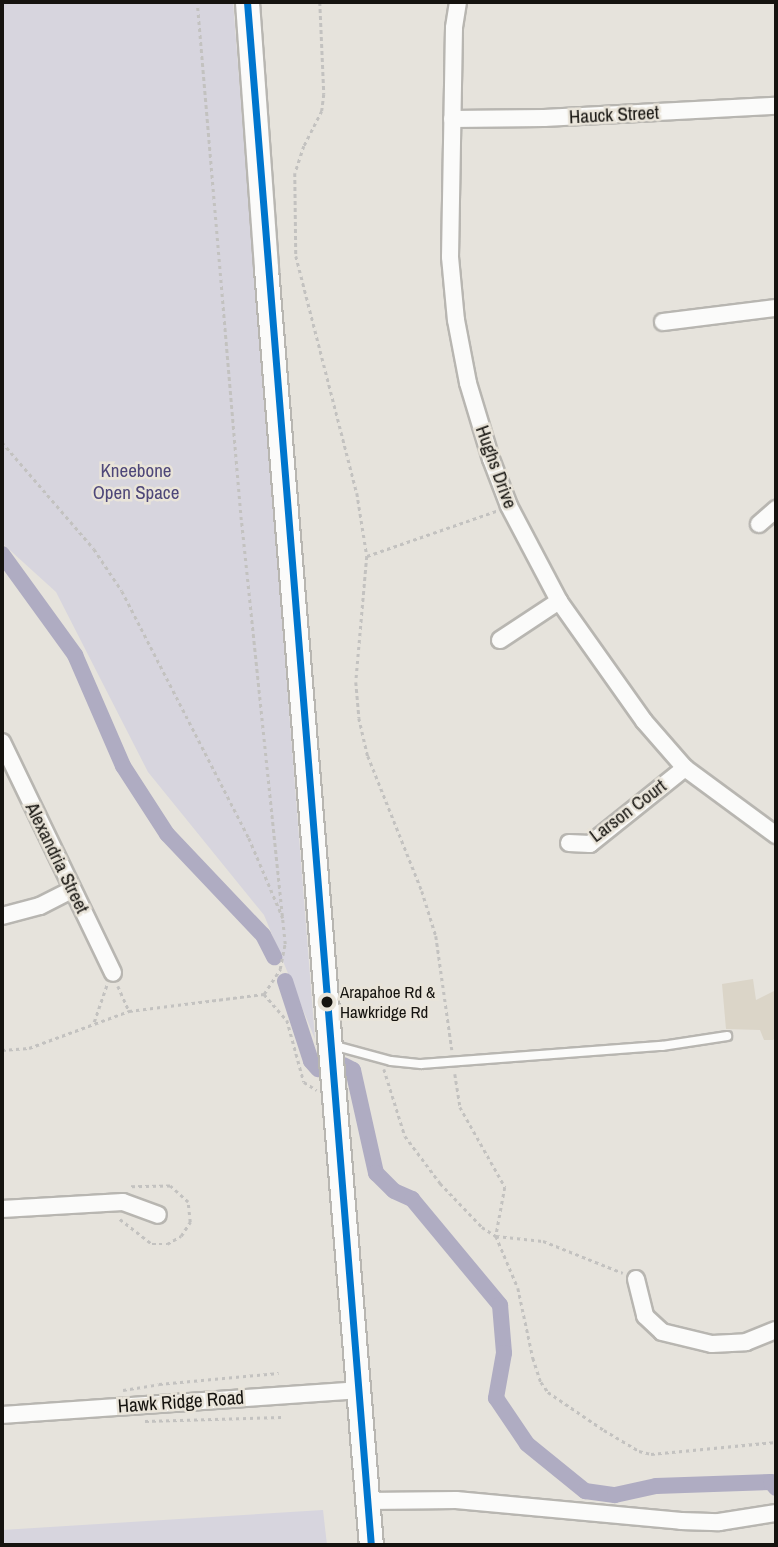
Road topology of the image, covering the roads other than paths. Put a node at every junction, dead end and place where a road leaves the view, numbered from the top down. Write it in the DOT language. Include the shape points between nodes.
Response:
graph roads {
  1 [pos="247,2"];
  2 [pos="458,2"];
  3 [pos="776,106"];
  4 [pos="452,119"];
  5 [pos="776,308"];
  6 [pos="663,322"];
  7 [pos="776,509"];
  8 [pos="759,524"];
  9 [pos="559,601"];
  10 [pos="500,640"];
  11 [pos="2,742"];
  12 [pos="685,768"];
  13 [pos="776,835"];
  14 [pos="569,842"];
  15 [pos="71,890"];
  16 [pos="2,916"];
  17 [pos="113,973"];
  18 [pos="727,1036"];
  19 [pos="332,1045"];
  20 [pos="2,1209"];
  21 [pos="158,1215"];
  22 [pos="636,1279"];
  23 [pos="776,1330"];
  24 [pos="360,1390"];
  25 [pos="2,1415"];
  26 [pos="368,1501"];
  27 [pos="776,1513"];
  28 [pos="371,1545"];
  1 -- 19 [label="main road"];
  2 -- 4 [label="street, Hughs Drive" via="453,28"];
  3 -- 4 [label="street, Hauck Street"];
  4 -- 9 [label="street, Hughs Drive" via="450,257 468,383 509,506"];
  5 -- 6 [label="street"];
  7 -- 8 [label="street"];
  9 -- 10 [label="street"];
  9 -- 12 [label="street, Hughs Drive" via="644,721"];
  11 -- 15 [label="street, Alexandria Street"];
  12 -- 13 [label="street, Hughs Drive"];
  12 -- 14 [label="street, Larson Court" via="590,844"];
  15 -- 16 [label="street" via="40,906"];
  15 -- 17 [label="street, Alexandria Street"];
  18 -- 19 [label="lane" via="662,1046 421,1064"];
  19 -- 24 [label="main road"];
  20 -- 21 [label="street" via="123,1202"];
  22 -- 23 [label="street" via="645,1316 662,1332 712,1344 746,1342"];
  24 -- 25 [label="street, Hawk Ridge Road"];
  24 -- 26 [label="main road"];
  26 -- 27 [label="street" via="456,1500 681,1521 742,1520"];
  26 -- 28 [label="main road"];
}
